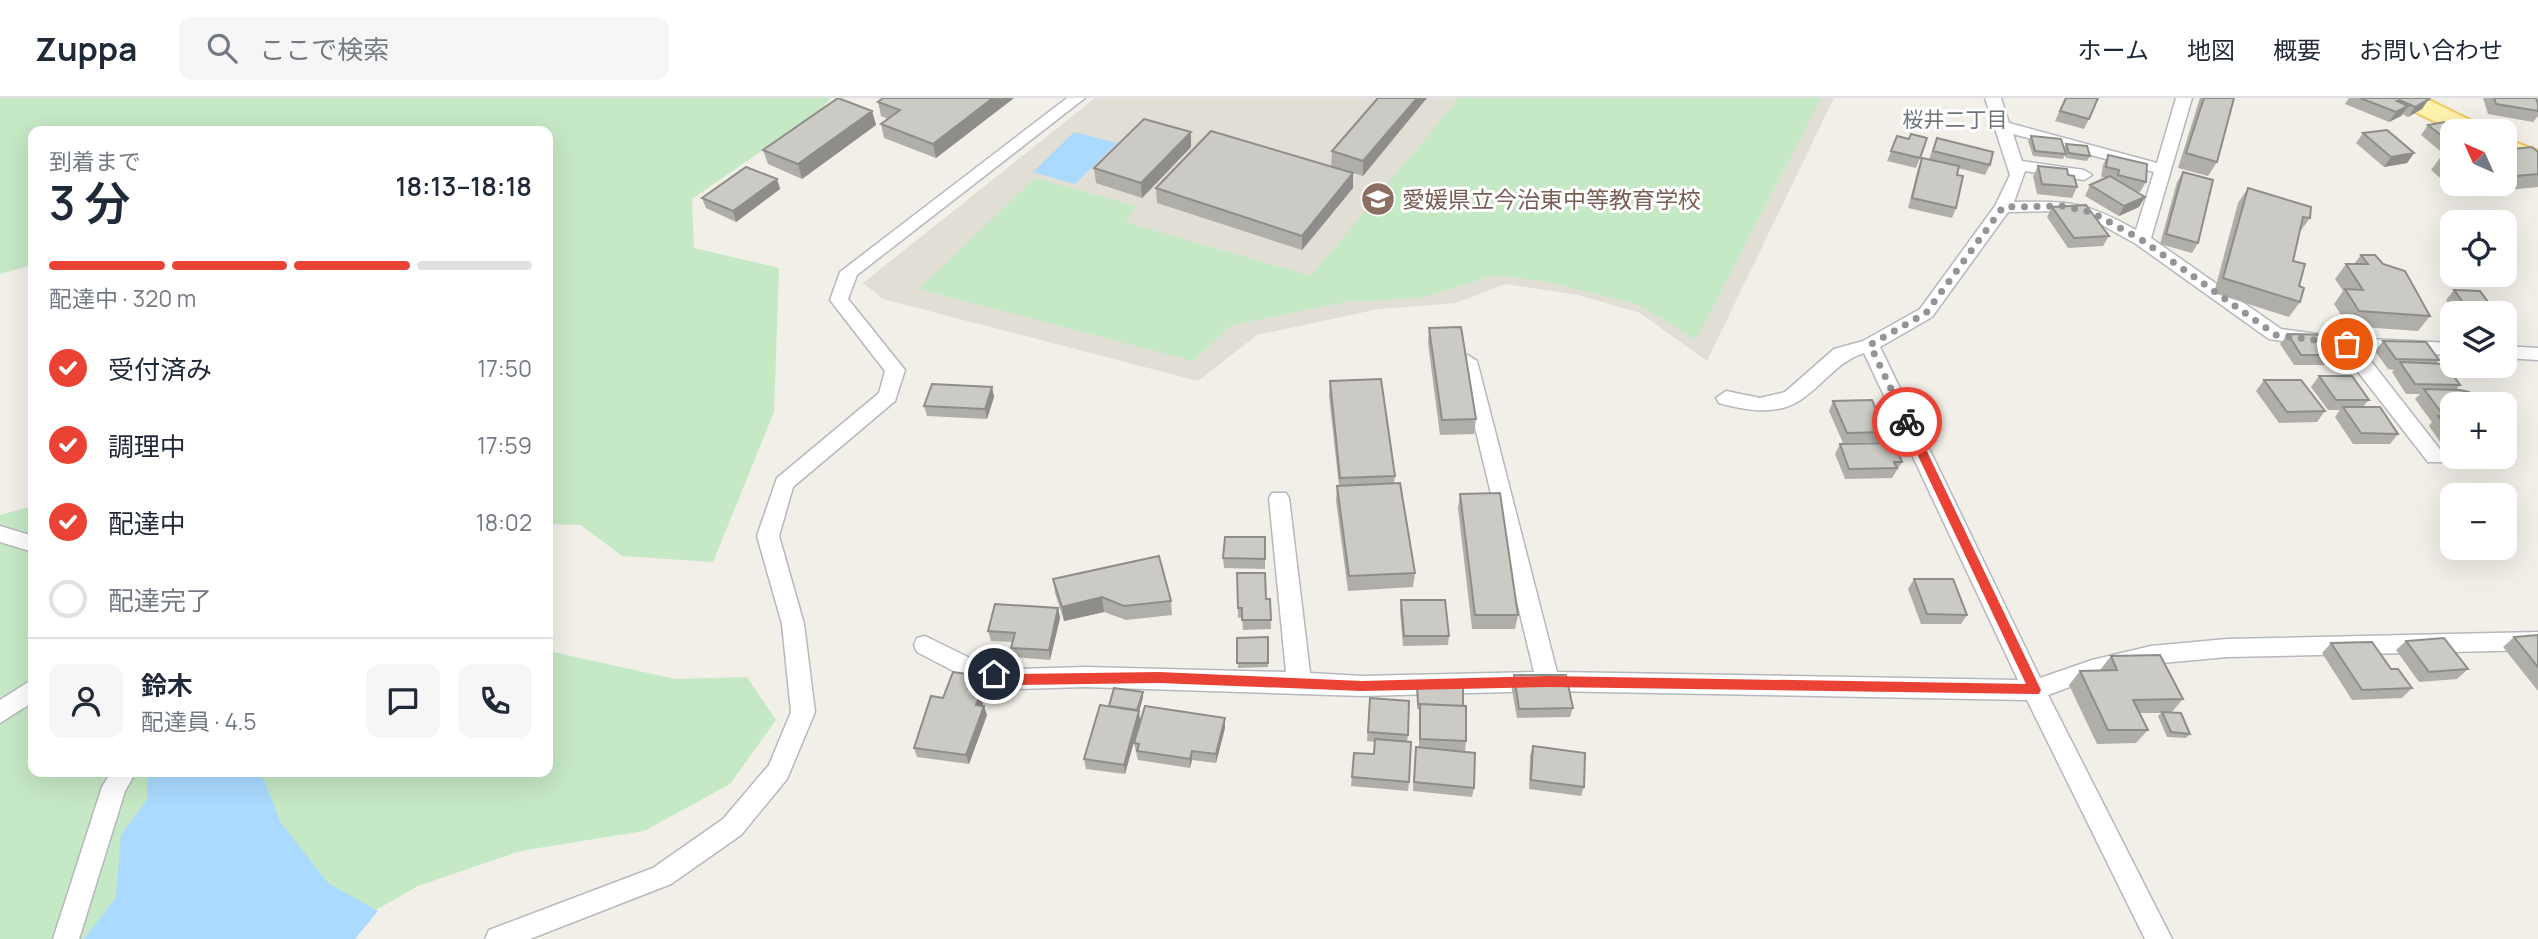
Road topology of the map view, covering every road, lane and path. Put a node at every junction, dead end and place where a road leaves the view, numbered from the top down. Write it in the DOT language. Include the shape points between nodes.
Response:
graph roads {
  1 [pos="1077,98"];
  2 [pos="1993,98"];
  3 [pos="2183,98"];
  4 [pos="2406,98"];
  5 [pos="2449,119"];
  6 [pos="2002,126"];
  7 [pos="2517,152"];
  8 [pos="2538,161"];
  9 [pos="2015,165"];
  10 [pos="2161,169"];
  11 [pos="2084,175"];
  12 [pos="2003,207"];
  13 [pos="2142,240"];
  14 [pos="2347,344"];
  15 [pos="1870,345"];
  16 [pos="2440,348"];
  17 [pos="2517,353"];
  18 [pos="2538,354"];
  19 [pos="1468,361"];
  20 [pos="1726,398"];
  21 [pos="2435,457"];
  22 [pos="1279,498"];
  23 [pos="0,534"];
  24 [pos="28,542"];
  25 [pos="2538,641"];
  26 [pos="925,645"];
  27 [pos="1299,681"];
  28 [pos="1548,681"];
  29 [pos="2034,690"];
  30 [pos="28,693"];
  31 [pos="0,713"];
  32 [pos="121,777"];
  33 [pos="66,939"];
  34 [pos="498,939"];
  35 [pos="2159,939"];
  1 -- 34 [label="street" via="849,272 839,300 895,370 888,396 783,483 768,536 793,624 803,712 778,772 732,827 662,876"];
  2 -- 6 [label="street"];
  3 -- 10 [label="street"];
  4 -- 5 [label="main road"];
  6 -- 9 [label="street"];
  6 -- 10 [label="street"];
  7 -- 8 [label="main road"];
  9 -- 11 [label="street"];
  9 -- 12 [label="street" via="2018,175"];
  10 -- 13 [label="street"];
  12 -- 13 [label="street" via="2062,206 2091,212"];
  12 -- 15 [label="street" via="1926,313"];
  13 -- 14 [label="street" via="2276,335"];
  14 -- 16 [label="street"];
  14 -- 21 [label="street"];
  15 -- 20 [label="street" via="1841,354 1791,397 1760,405"];
  15 -- 29 [label="street"];
  17 -- 18 [label="street"];
  19 -- 28 [label="street"];
  22 -- 27 [label="street"];
  23 -- 24 [label="street"];
  25 -- 29 [label="street" via="2227,648 2151,655"];
  26 -- 27 [label="street" via="971,669 1017,680"];
  27 -- 28 [label="street" via="1362,686"];
  28 -- 29 [label="street"];
  29 -- 35 [label="street"];
  30 -- 31 [label="street"];
  32 -- 33 [label="street"];
}
